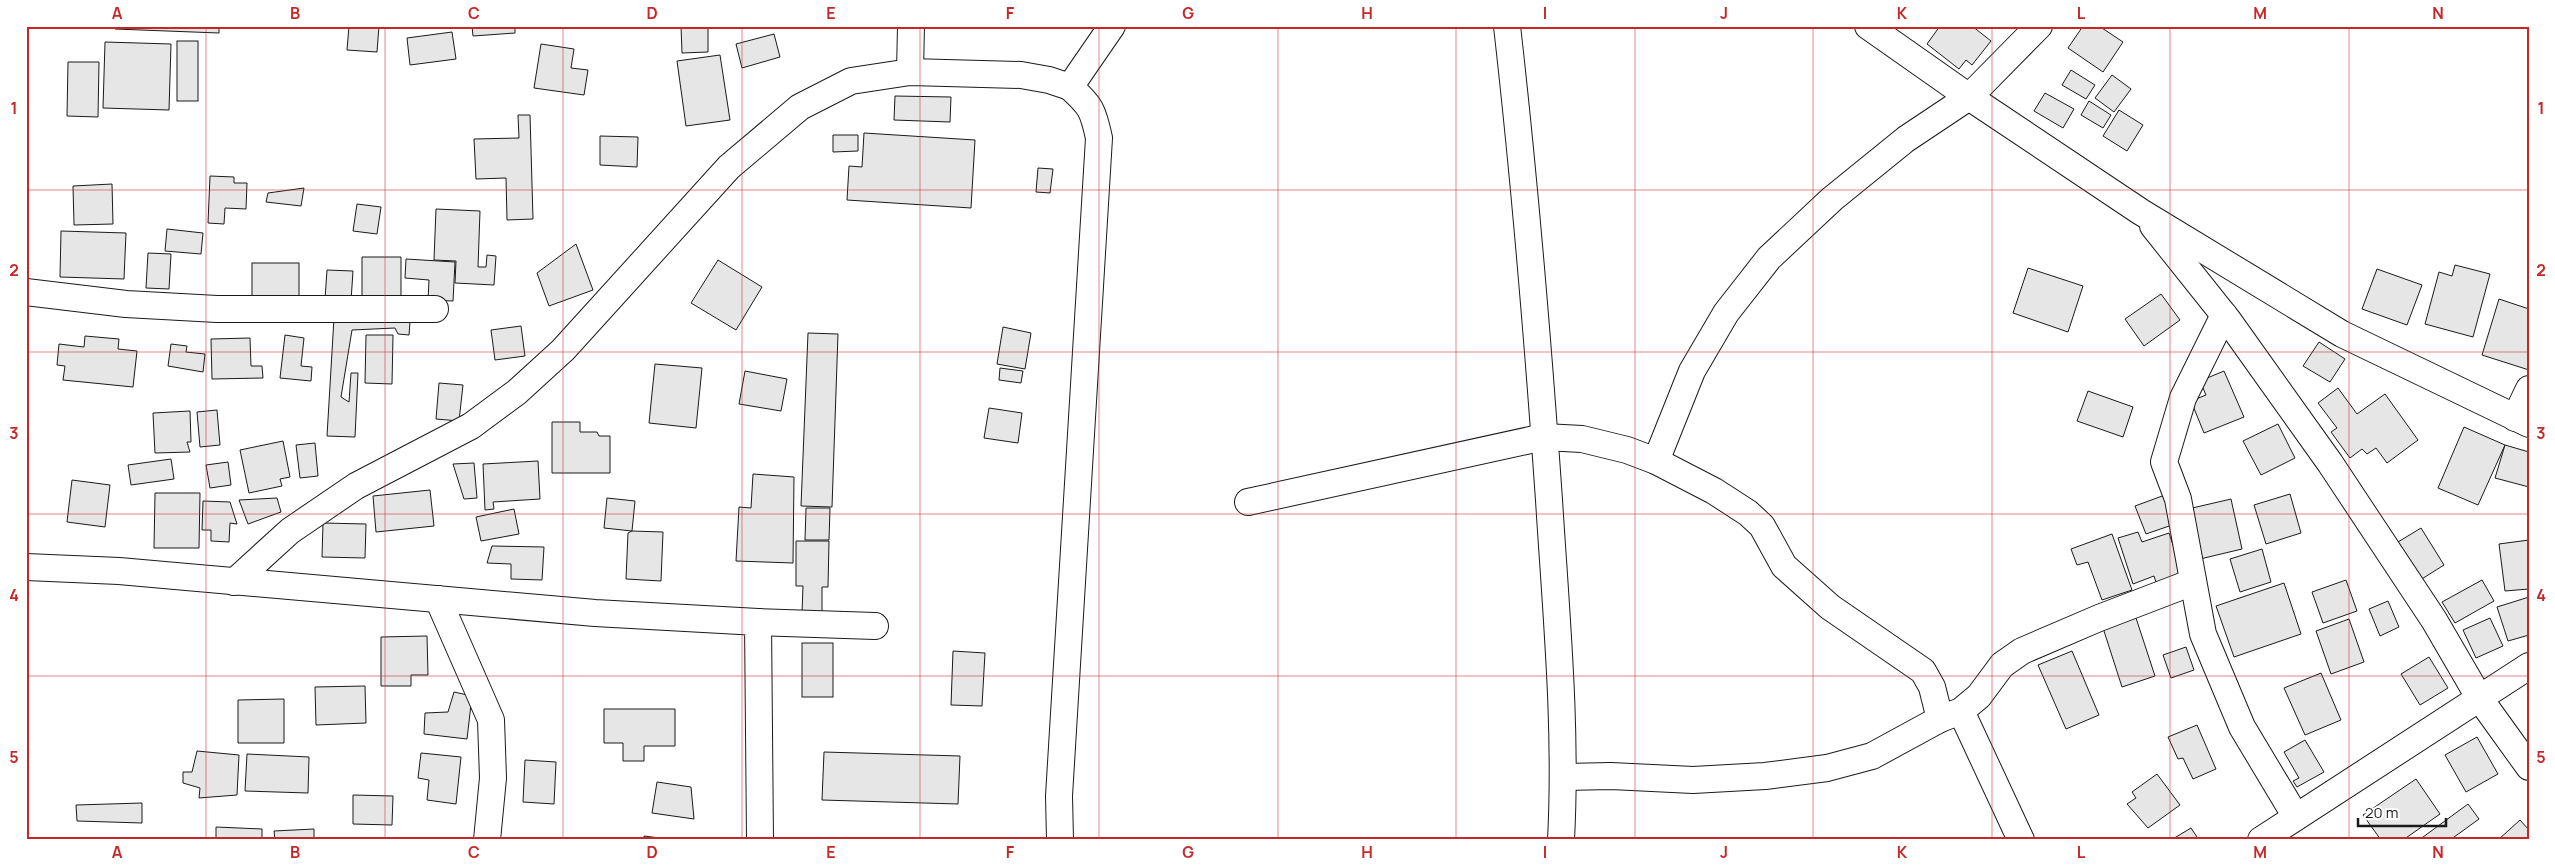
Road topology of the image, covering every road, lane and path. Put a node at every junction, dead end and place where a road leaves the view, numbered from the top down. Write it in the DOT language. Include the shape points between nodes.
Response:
graph roads {
  1 [pos="911,26"];
  2 [pos="1112,26"];
  3 [pos="1507,26"];
  4 [pos="1868,26"];
  5 [pos="2039,26"];
  6 [pos="2018,37"];
  7 [pos="910,72"];
  8 [pos="1070,87"];
  9 [pos="1968,97"];
  10 [pos="2141,212"];
  11 [pos="26,292"];
  12 [pos="435,309"];
  13 [pos="2224,315"];
  14 [pos="2529,389"];
  15 [pos="2522,421"];
  16 [pos="1544,437"];
  17 [pos="1656,461"];
  18 [pos="1248,502"];
  19 [pos="26,567"];
  20 [pos="234,582"];
  21 [pos="2194,582"];
  22 [pos="438,599"];
  23 [pos="758,622"];
  24 [pos="875,626"];
  25 [pos="2529,666"];
  26 [pos="2480,699"];
  27 [pos="1951,715"];
  28 [pos="2529,767"];
  29 [pos="1564,777"];
  30 [pos="2296,817"];
  31 [pos="487,840"];
  32 [pos="760,840"];
  33 [pos="1060,840"];
  34 [pos="1561,840"];
  35 [pos="2021,840"];
  36 [pos="2261,840"];
  1 -- 7 [label="street"];
  2 -- 8 [label="street"];
  3 -- 16 [label="street" via="1523,165"];
  4 -- 9 [label="street"];
  5 -- 6 [label="street"];
  6 -- 9 [label="street"];
  7 -- 8 [label="street" via="1022,75"];
  7 -- 20 [label="street" via="851,81 800,107 729,167 563,350 517,392 471,426 356,486 290,531"];
  8 -- 33 [label="street" via="1088,103 1098,138 1058,796"];
  9 -- 10 [label="street"];
  9 -- 17 [label="street" via="1898,145 1769,258 1726,313 1692,371"];
  10 -- 13 [label="street"];
  10 -- 15 [label="street" via="2342,334"];
  11 -- 12 [label="street" via="126,304 217,309"];
  13 -- 21 [label="street" via="2183,398 2164,462 2178,499"];
  13 -- 26 [label="street" via="2330,463 2434,620"];
  14 -- 15 [label="street"];
  16 -- 17 [label="street" via="1582,439"];
  16 -- 18 [label="street"];
  16 -- 29 [label="street"];
  17 -- 27 [label="street" via="1748,513 1762,526 1784,566 1830,607 1923,671"];
  19 -- 20 [label="street" via="119,571"];
  20 -- 22 [label="street"];
  21 -- 27 [label="street" via="2022,651 2002,665 1979,696"];
  21 -- 30 [label="street" via="2204,634 2242,727"];
  22 -- 23 [label="street" via="595,613"];
  22 -- 31 [label="street" via="491,720 494,778"];
  23 -- 24 [label="street"];
  23 -- 32 [label="street"];
  25 -- 26 [label="street"];
  26 -- 28 [label="street"];
  26 -- 30 [label="street"];
  27 -- 29 [label="street" via="1872,756 1827,768 1693,780"];
  27 -- 35 [label="street"];
  29 -- 34 [label="street"];
  30 -- 36 [label="street"];
}
